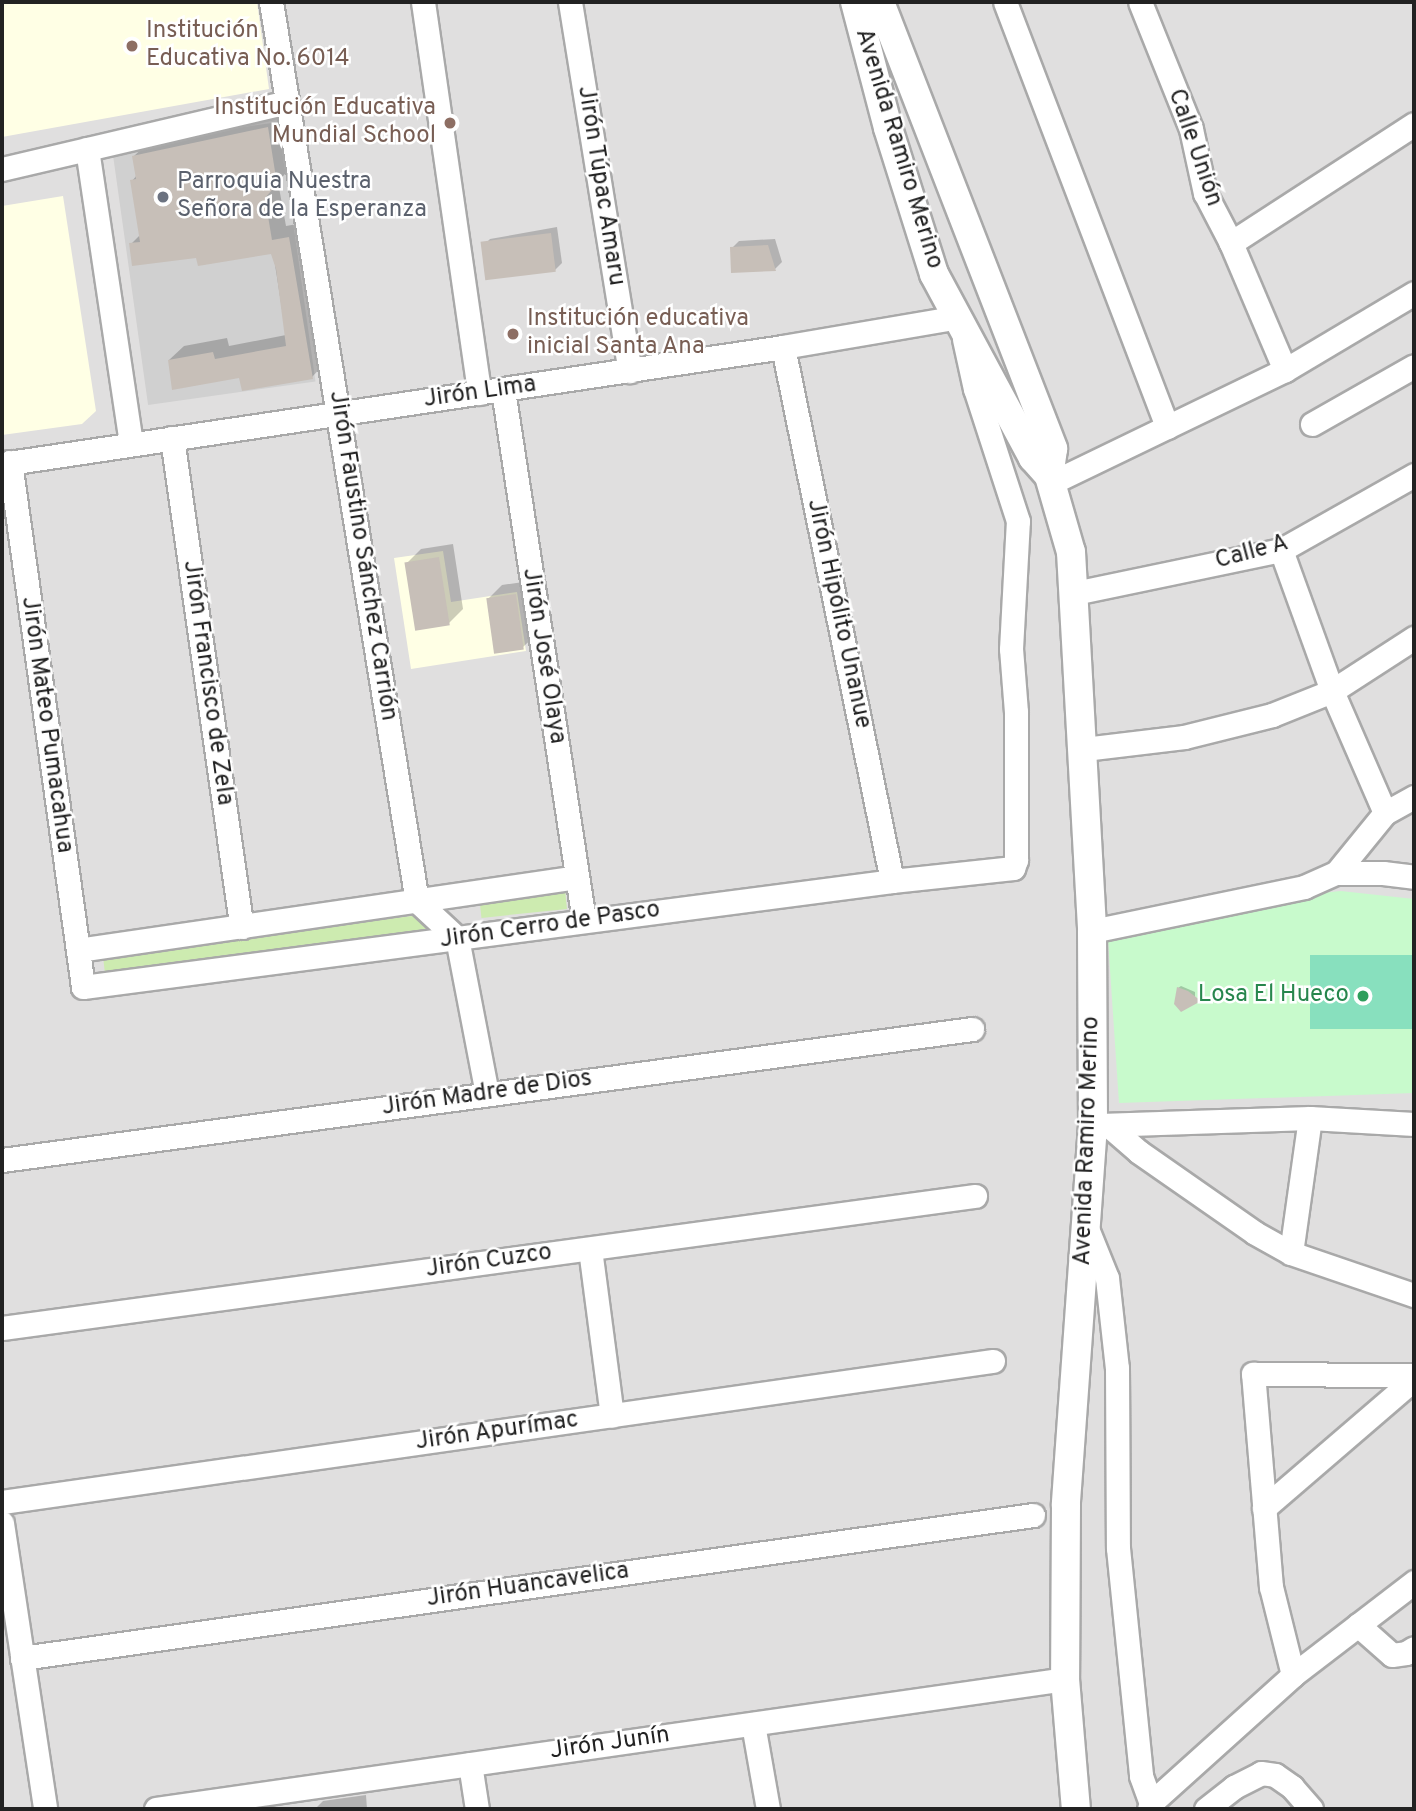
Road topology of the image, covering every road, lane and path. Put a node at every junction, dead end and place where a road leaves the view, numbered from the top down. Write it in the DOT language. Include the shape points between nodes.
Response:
graph roads {
  1 [pos="271,2"];
  2 [pos="423,2"];
  3 [pos="570,2"];
  4 [pos="855,2"];
  5 [pos="880,2"];
  6 [pos="1005,2"];
  7 [pos="1140,2"];
  8 [pos="288,102"];
  9 [pos="1414,124"];
  10 [pos="87,149"];
  11 [pos="2,169"];
  12 [pos="1231,243"];
  13 [pos="1414,293"];
  14 [pos="960,321"];
  15 [pos="783,347"];
  16 [pos="1414,366"];
  17 [pos="1284,370"];
  18 [pos="630,371"];
  19 [pos="503,390"];
  20 [pos="479,393"];
  21 [pos="339,414"];
  22 [pos="1312,424"];
  23 [pos="1167,427"];
  24 [pos="172,438"];
  25 [pos="131,444"];
  26 [pos="6,463"];
  27 [pos="1414,475"];
  28 [pos="1050,480"];
  29 [pos="1281,550"];
  30 [pos="1075,593"];
  31 [pos="1414,638"];
  32 [pos="1332,691"];
  33 [pos="1084,749"];
  34 [pos="1414,797"];
  35 [pos="1385,813"];
  36 [pos="1336,873"];
  37 [pos="578,877"];
  38 [pos="1414,877"];
  39 [pos="892,881"];
  40 [pos="417,901"];
  41 [pos="584,922"];
  42 [pos="242,928"];
  43 [pos="1092,931"];
  44 [pos="457,938"];
  45 [pos="78,950"];
  46 [pos="83,987"];
  47 [pos="972,1029"];
  48 [pos="488,1094"];
  49 [pos="1310,1118"];
  50 [pos="1414,1124"];
  51 [pos="1100,1125"];
  52 [pos="2,1160"];
  53 [pos="975,1196"];
  54 [pos="1088,1231"];
  55 [pos="590,1249"];
  56 [pos="1291,1253"];
  57 [pos="1414,1294"];
  58 [pos="2,1328"];
  59 [pos="993,1361"];
  60 [pos="1414,1377"];
  61 [pos="612,1416"];
  62 [pos="2,1502"];
  63 [pos="1264,1508"];
  64 [pos="1034,1515"];
  65 [pos="2,1524"];
  66 [pos="5,1566"];
  67 [pos="1414,1582"];
  68 [pos="1357,1625"];
  69 [pos="1414,1647"];
  70 [pos="22,1658"];
  71 [pos="1293,1675"];
  72 [pos="1065,1679"];
  73 [pos="753,1724"];
  74 [pos="470,1764"];
  75 [pos="1150,1806"];
  76 [pos="45,1809"];
  77 [pos="156,1809"];
  78 [pos="477,1809"];
  79 [pos="768,1809"];
  80 [pos="1076,1809"];
  81 [pos="1206,1809"];
  82 [pos="1311,1809"];
  1 -- 8 [label="street, Jirón Faustino Sánchez Carrión"];
  2 -- 20 [label="street"];
  3 -- 18 [label="street, Jirón Túpac Amaru"];
  4 -- 14 [label="street, Avenida Ramiro Merino" via="934,274"];
  5 -- 28 [label="street, Avenida Ramiro Merino" via="1053,449"];
  6 -- 23 [label="street"];
  7 -- 12 [label="street, Calle Unión" via="1191,129 1205,193"];
  8 -- 10 [label="street"];
  8 -- 21 [label="street, Jirón Faustino Sánchez Carrión"];
  9 -- 12 [label="street"];
  10 -- 11 [label="street"];
  10 -- 25 [label="street"];
  12 -- 17 [label="street, Calle Unión"];
  13 -- 17 [label="street"];
  14 -- 15 [label="street, Jirón Lima"];
  14 -- 28 [label="street, Avenida Ramiro Merino" via="1033,458"];
  14 -- 39 [label="street, Jirón Cerro de Pasco" via="968,365 1018,521 1011,649 1016,712 1015,865"];
  15 -- 18 [label="street, Jirón Lima"];
  15 -- 39 [label="street, Jirón Hipólito Unanue"];
  16 -- 22 [label="street"];
  17 -- 23 [label="street"];
  18 -- 19 [label="street, Jirón Lima"];
  19 -- 20 [label="street, Jirón Lima"];
  19 -- 37 [label="street, Jirón José Olaya"];
  20 -- 21 [label="street, Jirón Lima"];
  21 -- 24 [label="street, Jirón Lima"];
  21 -- 40 [label="street, Jirón Faustino Sánchez Carrión"];
  23 -- 28 [label="street"];
  24 -- 25 [label="street, Jirón Lima"];
  24 -- 42 [label="street, Jirón Francisco de Zela"];
  25 -- 26 [label="street, Jirón Lima"];
  26 -- 45 [label="street, Jirón Mateo Pumacahua"];
  27 -- 29 [label="street, Calle A"];
  28 -- 30 [label="street, Avenida Ramiro Merino" via="1071,552"];
  29 -- 30 [label="street, Calle A"];
  29 -- 32 [label="street"];
  30 -- 33 [label="street, Avenida Ramiro Merino"];
  31 -- 32 [label="street"];
  32 -- 33 [label="street" via="1272,715 1184,737"];
  32 -- 35 [label="street"];
  33 -- 43 [label="street, Avenida Ramiro Merino"];
  34 -- 35 [label="street"];
  35 -- 36 [label="street"];
  36 -- 38 [label="street"];
  36 -- 43 [label="street" via="1304,887"];
  37 -- 40 [label="street, Jirón Cerro de Pasco"];
  37 -- 41 [label="street, Jirón José Olaya"];
  39 -- 41 [label="street, Jirón Cerro de Pasco"];
  40 -- 42 [label="street, Jirón Cerro de Pasco"];
  40 -- 44 [label="street"];
  41 -- 44 [label="street, Jirón Cerro de Pasco"];
  42 -- 45 [label="street, Jirón Cerro de Pasco"];
  43 -- 51 [label="street, Avenida Ramiro Merino"];
  44 -- 46 [label="street, Jirón Cerro de Pasco"];
  44 -- 48 [label="street"];
  45 -- 46 [label="street, Jirón Mateo Pumacahua"];
  47 -- 48 [label="street, Jirón Madre de Dios"];
  48 -- 52 [label="street, Jirón Madre de Dios"];
  49 -- 50 [label="street"];
  49 -- 51 [label="street"];
  49 -- 56 [label="street"];
  51 -- 54 [label="street, Avenida Ramiro Merino"];
  51 -- 56 [label="street"];
  53 -- 55 [label="street, Jirón Cuzco"];
  54 -- 72 [label="street, Avenida Ramiro Merino" via="1066,1505"];
  54 -- 75 [label="street" via="1107,1278 1117,1368 1118,1548 1142,1776"];
  55 -- 58 [label="street, Jirón Cuzco"];
  55 -- 61 [label="street"];
  56 -- 57 [label="street"];
  59 -- 61 [label="street, Jirón Apurímac"];
  60 -- 63 [label="street"];
  60 -- 63 [label="street" via="1253,1374"];
  61 -- 62 [label="street, Jirón Apurímac"];
  63 -- 71 [label="street" via="1271,1587"];
  64 -- 70 [label="street, Jirón Huancavelica"];
  65 -- 66 [label="street"];
  66 -- 70 [label="street"];
  67 -- 68 [label="street"];
  68 -- 69 [label="street" via="1392,1654"];
  68 -- 71 [label="street"];
  70 -- 76 [label="street"];
  71 -- 75 [label="street"];
  72 -- 73 [label="street, Jirón Junín"];
  72 -- 80 [label="street, Avenida Ramiro Merino"];
  73 -- 74 [label="street, Jirón Junín"];
  73 -- 79 [label="street"];
  74 -- 77 [label="street, Jirón Junín"];
  74 -- 78 [label="street"];
  81 -- 82 [label="street" via="1261,1773 1284,1781"];
}
